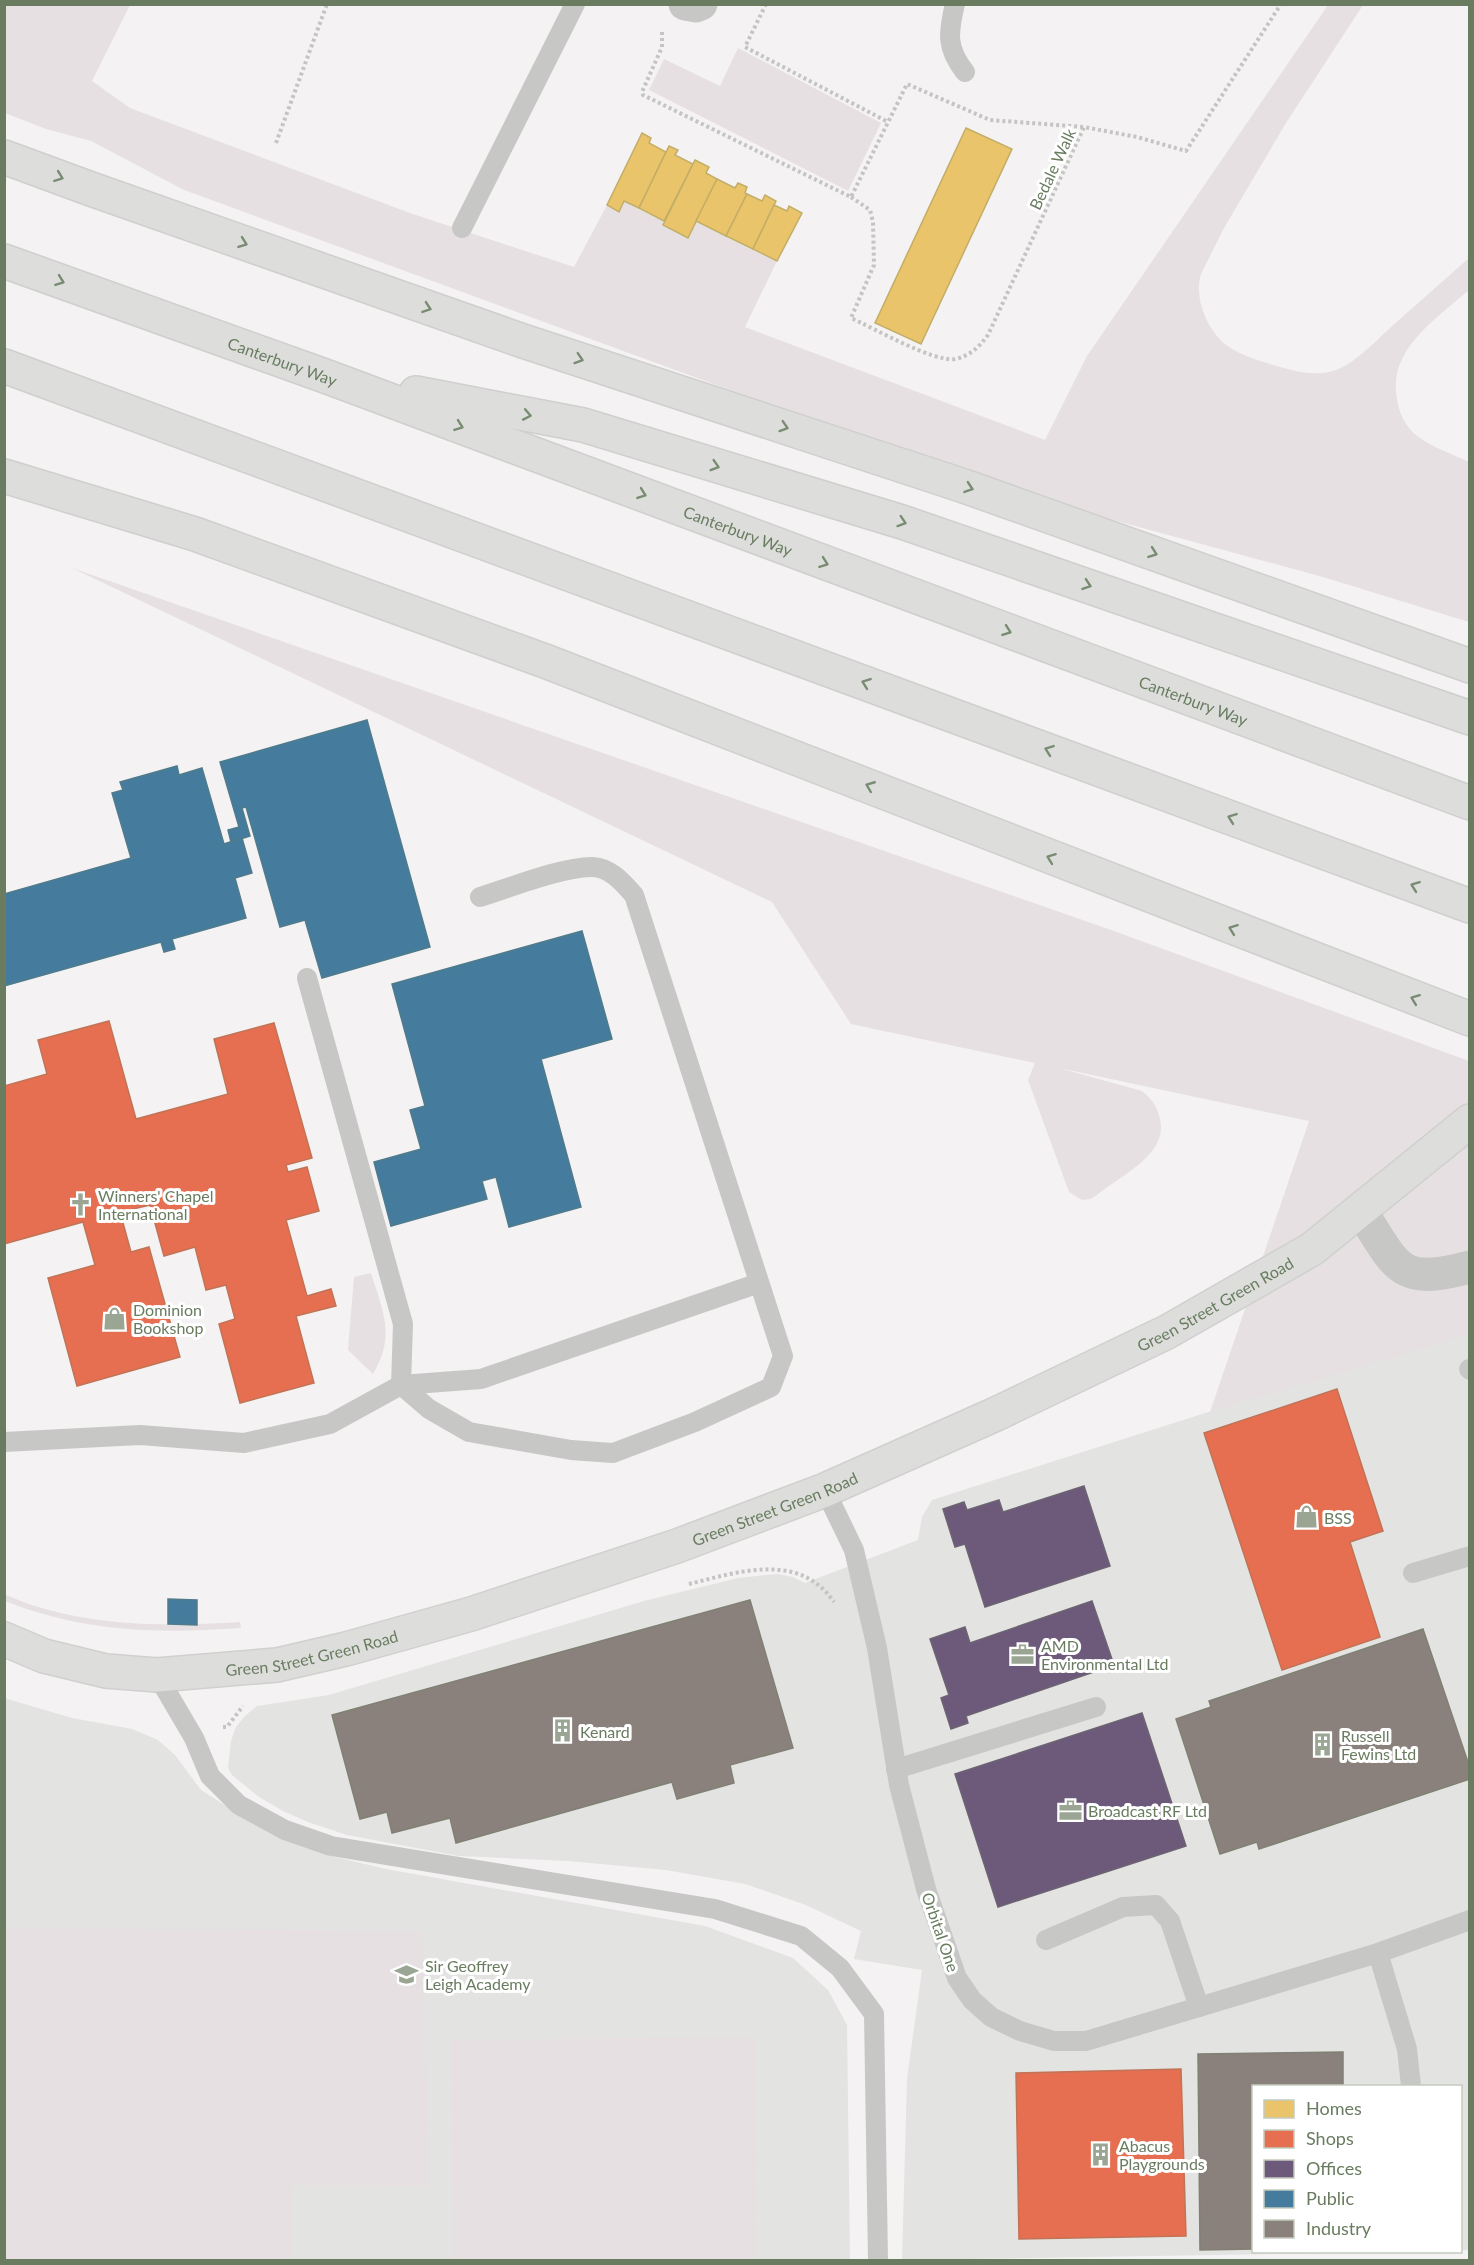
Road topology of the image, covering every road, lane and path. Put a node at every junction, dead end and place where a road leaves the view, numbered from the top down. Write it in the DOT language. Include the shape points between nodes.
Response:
graph roads {
  1 [pos="327,4"];
  2 [pos="575,4"];
  3 [pos="685,4"];
  4 [pos="701,4"];
  5 [pos="766,4"];
  6 [pos="955,4"];
  7 [pos="1281,4"];
  8 [pos="661,28"];
  9 [pos="965,72"];
  10 [pos="888,122"];
  11 [pos="1084,128"];
  12 [pos="276,143"];
  13 [pos="4,157"];
  14 [pos="851,197"];
  15 [pos="462,228"];
  16 [pos="4,261"];
  17 [pos="4,366"];
  18 [pos="326,376"];
  19 [pos="4,476"];
  20 [pos="1470,666"];
  21 [pos="1470,718"];
  22 [pos="1470,803"];
  23 [pos="480,897"];
  24 [pos="1470,906"];
  25 [pos="307,978"];
  26 [pos="1470,1019"];
  27 [pos="1470,1121"];
  28 [pos="1361,1210"];
  29 [pos="1470,1267"];
  30 [pos="759,1283"];
  31 [pos="400,1385"];
  32 [pos="4,1442"];
  33 [pos="825,1490"];
  34 [pos="1470,1556"];
  35 [pos="1413,1573"];
  36 [pos="4,1639"];
  37 [pos="157,1675"];
  38 [pos="1096,1707"];
  39 [pos="896,1769"];
  40 [pos="1470,1920"];
  41 [pos="1046,1940"];
  42 [pos="1378,1953"];
  43 [pos="1199,2007"];
  44 [pos="1411,2085"];
  45 [pos="878,2260"];
  1 -- 12 [label="path"];
  2 -- 15 [label="lane"];
  3 -- 4 [label="street"];
  5 -- 10 [label="path" via="745,47"];
  6 -- 9 [label="lane" via="951,46"];
  7 -- 11 [label="path, Bedale Walk" via="1186,151"];
  8 -- 14 [label="path" via="662,47 643,95"];
  10 -- 11 [label="path" via="907,84 990,120"];
  10 -- 14 [label="path"];
  11 -- 14 [label="path, Bedale Walk" via="988,335 979,347 956,359 934,356 852,318 874,265 870,210"];
  13 -- 20 [label="main road, one-way" via="523,341 964,486"];
  16 -- 18 [label="main road, Canterbury Way, one-way"];
  24 -- 17 [label="main road, one-way"];
  18 -- 21 [label="main road, one-way" via="583,425 902,522"];
  18 -- 22 [label="main road, Canterbury Way, one-way"];
  26 -- 19 [label="main road, one-way" via="545,661 195,534"];
  23 -- 30 [label="lane" via="567,871 594,867 617,876 634,895"];
  25 -- 31 [label="lane" via="403,1324"];
  27 -- 28 [label="main road, Green Street Green Road"];
  28 -- 29 [label="street" via="1396,1264 1413,1274 1432,1276"];
  28 -- 33 [label="main road, Green Street Green Road" via="1312,1249 1167,1332"];
  30 -- 31 [label="lane" via="481,1379"];
  30 -- 31 [label="lane" via="783,1356 771,1387 695,1422 613,1453 571,1450 469,1432 429,1409"];
  31 -- 32 [label="lane" via="330,1424 244,1443 140,1435"];
  33 -- 37 [label="main road, Green Street Green Road" via="677,1546 369,1643 277,1665"];
  33 -- 39 [label="lane, Orbital One" via="854,1550 877,1648"];
  34 -- 35 [label="lane"];
  36 -- 37 [label="main road, Green Street Green Road" via="44,1656 106,1671"];
  37 -- 45 [label="lane" via="194,1738 210,1776 239,1805 285,1830 331,1846 715,1909 801,1936 840,1968 874,2014"];
  38 -- 39 [label="lane"];
  39 -- 43 [label="lane, Orbital One" via="926,1889 957,1978 972,2000 991,2017 1054,2041 1086,2041"];
  40 -- 42 [label="lane, Orbital One"];
  41 -- 43 [label="lane" via="1123,1907 1156,1905 1170,1921"];
  42 -- 43 [label="lane, Orbital One"];
  42 -- 44 [label="lane" via="1407,2049"];
}
